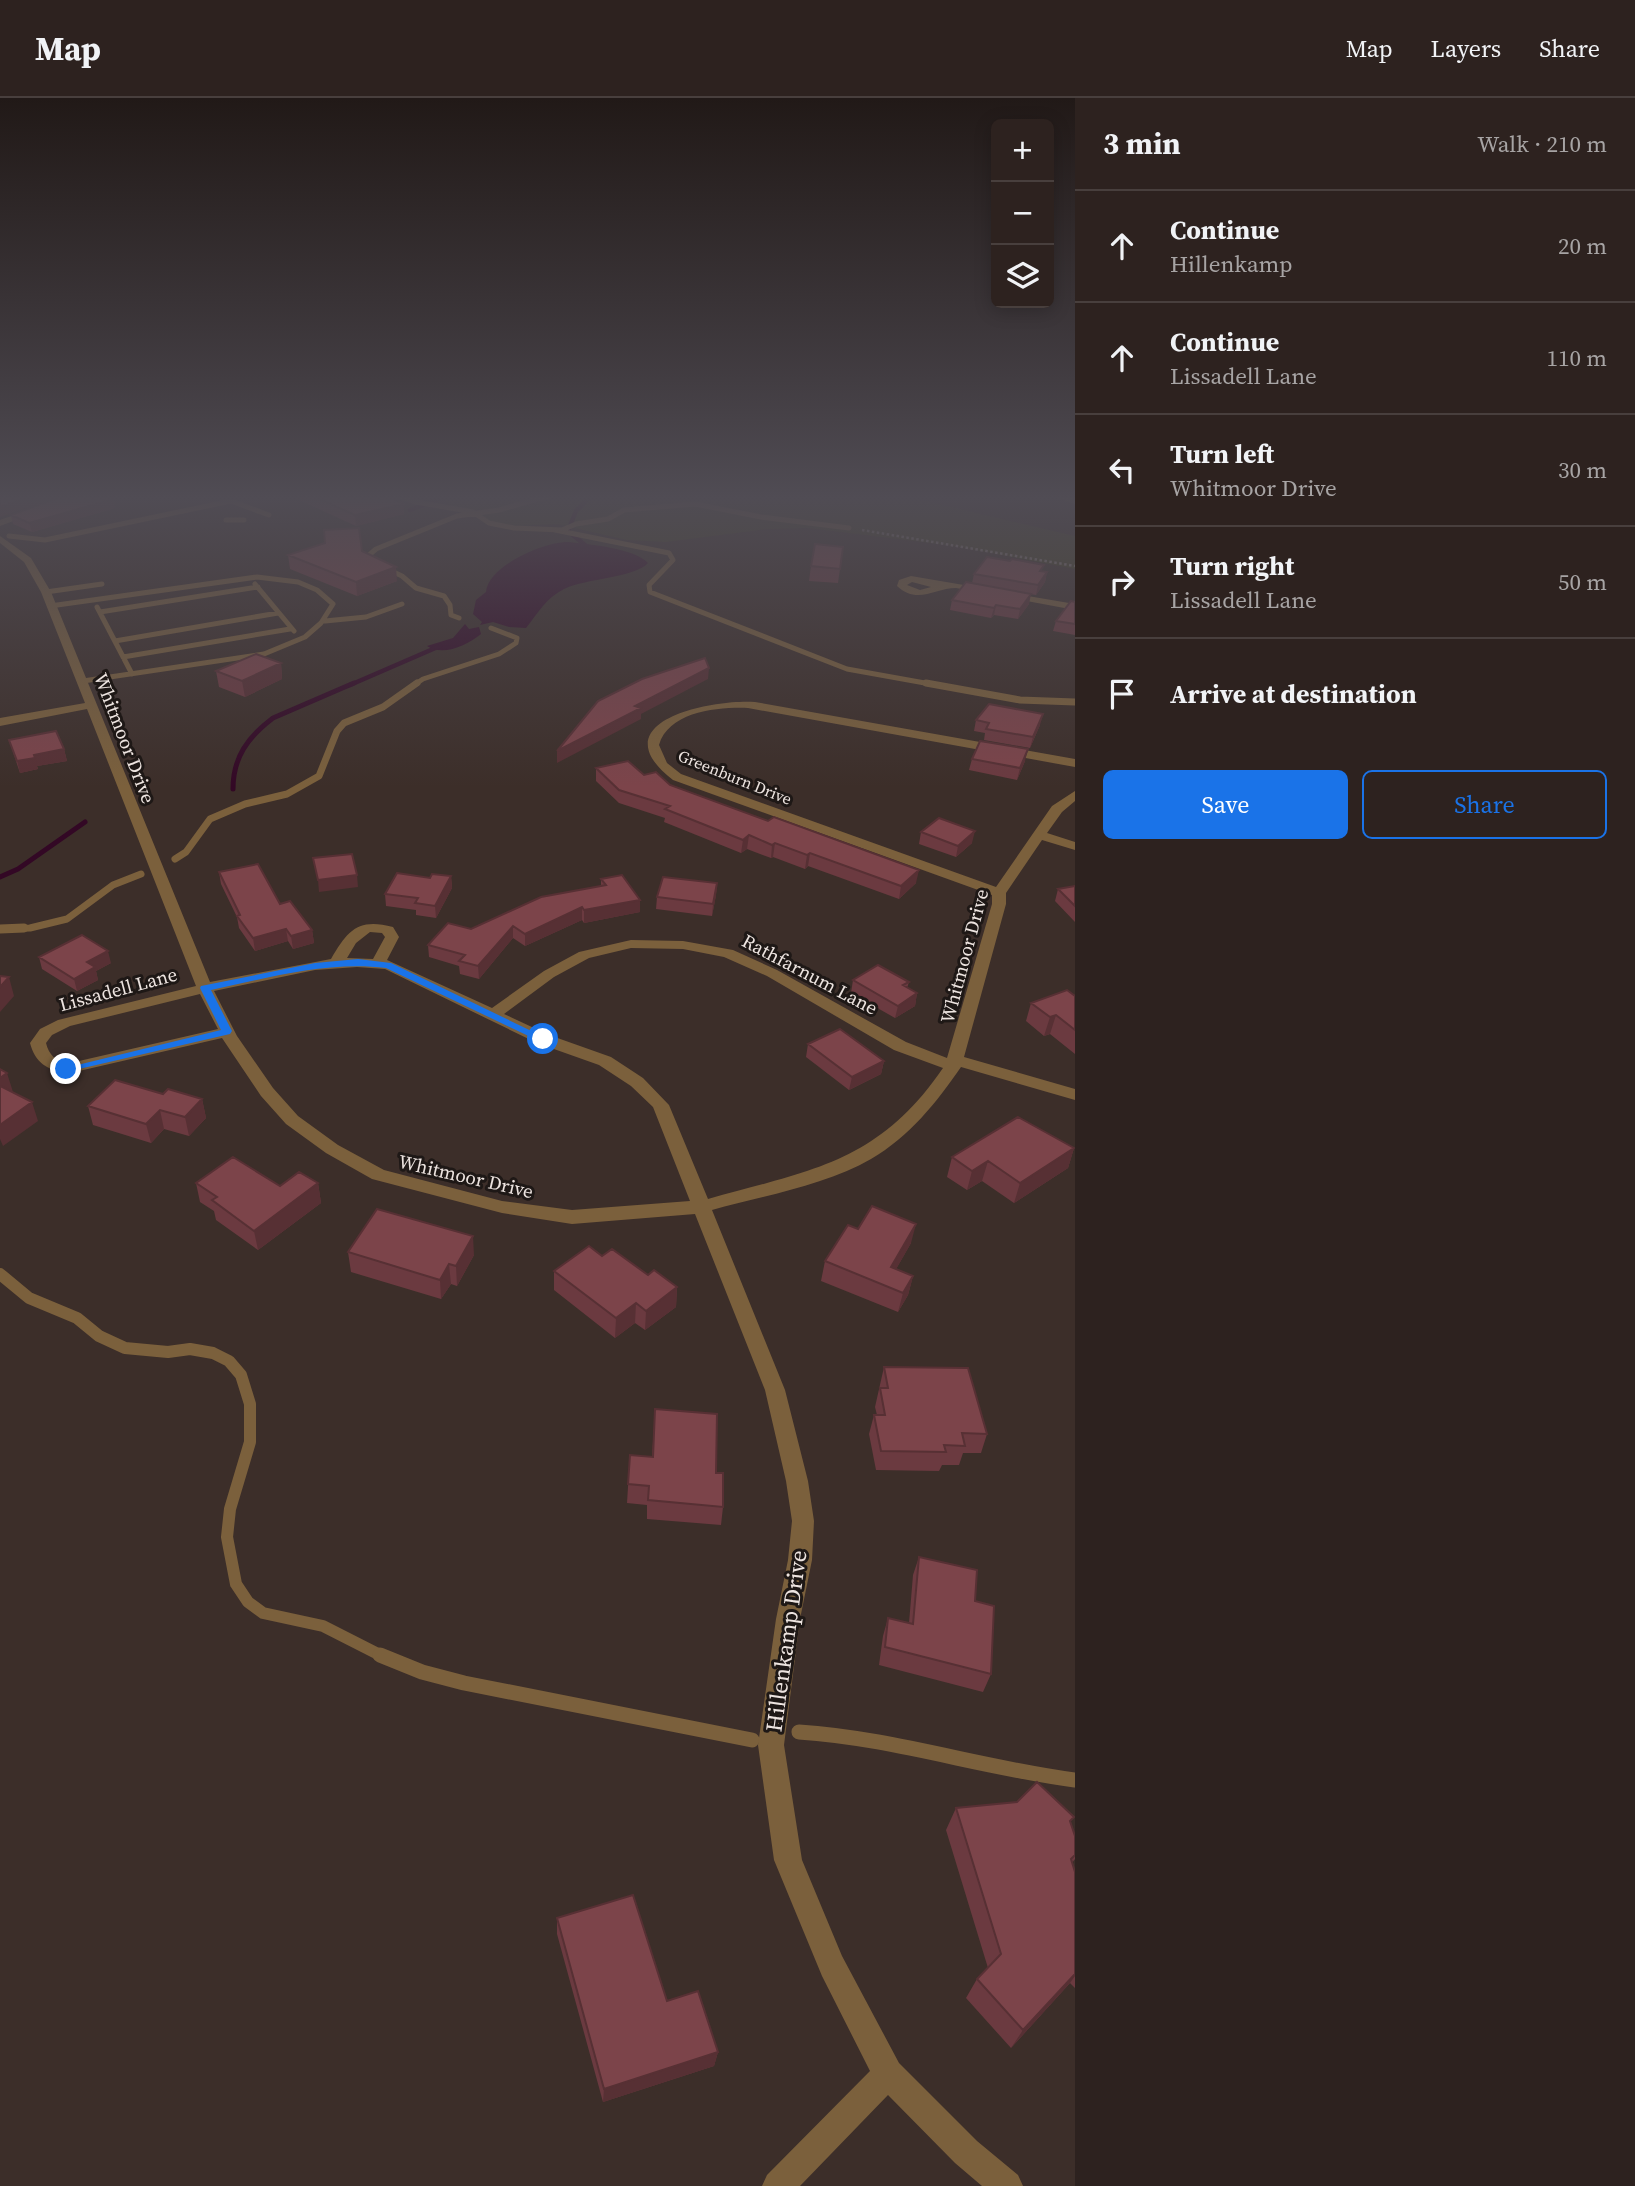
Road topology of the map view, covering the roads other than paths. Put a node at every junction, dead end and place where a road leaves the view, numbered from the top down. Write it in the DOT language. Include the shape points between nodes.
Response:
graph roads {
  1 [pos="44,592"];
  2 [pos="72,592"];
  3 [pos="148,592"];
  4 [pos="224,592"];
  5 [pos="262,592"];
  6 [pos="322,592"];
  7 [pos="432,592"];
  8 [pos="651,592"];
  9 [pos="996,592"];
  10 [pos="48,599"];
  11 [pos="94,600"];
  12 [pos="402,604"];
  13 [pos="1075,607"];
  14 [pos="100,612"];
  15 [pos="278,613"];
  16 [pos="459,618"];
  17 [pos="325,621"];
  18 [pos="491,628"];
  19 [pos="290,629"];
  20 [pos="304,636"];
  21 [pos="115,641"];
  22 [pos="123,657"];
  23 [pos="132,674"];
  24 [pos="83,681"];
  25 [pos="1075,702"];
  26 [pos="91,705"];
  27 [pos="0,722"];
  28 [pos="1075,763"];
  29 [pos="1075,795"];
  30 [pos="1038,835"];
  31 [pos="1075,846"];
  32 [pos="175,859"];
  33 [pos="141,874"];
  34 [pos="999,892"];
  35 [pos="0,929"];
  36 [pos="337,963"];
  37 [pos="378,964"];
  38 [pos="205,988"];
  39 [pos="493,1015"];
  40 [pos="227,1031"];
  41 [pos="954,1063"];
  42 [pos="1075,1095"];
  43 [pos="702,1207"];
  44 [pos="0,1274"];
  45 [pos="799,1732"];
  46 [pos="752,1740"];
  47 [pos="1075,1780"];
  48 [pos="888,2074"];
  49 [pos="778,2186"];
  50 [pos="1007,2186"];
  1 -- 10 [label="street, Whitmoor Drive"];
  2 -- 10 [label="lane"];
  3 -- 11 [label="lane"];
  4 -- 14 [label="lane"];
  5 -- 15 [label="lane"];
  6 -- 17 [label="lane" via="333,604"];
  7 -- 16 [label="lane" via="444,596 451,615"];
  8 -- 25 [label="lane" via="847,669 1011,699"];
  9 -- 13 [label="street"];
  10 -- 11 [label="lane"];
  10 -- 24 [label="street, Whitmoor Drive"];
  11 -- 14 [label="lane"];
  12 -- 17 [label="lane" via="366,617"];
  14 -- 21 [label="lane"];
  15 -- 19 [label="lane"];
  15 -- 21 [label="lane"];
  17 -- 20 [label="lane"];
  18 -- 32 [label="lane" via="513,635 516,643 499,654 422,679 383,707 344,723 319,776 287,794 209,819 186,852"];
  19 -- 20 [label="lane"];
  19 -- 22 [label="lane"];
  20 -- 23 [label="lane" via="243,659"];
  21 -- 22 [label="lane"];
  22 -- 23 [label="lane"];
  23 -- 24 [label="lane"];
  24 -- 26 [label="street, Whitmoor Drive"];
  26 -- 27 [label="street"];
  26 -- 38 [label="street, Whitmoor Drive"];
  28 -- 34 [label="street, Greenburn Drive" via="741,704 700,709 673,721 653,738 654,758 677,777"];
  29 -- 30 [label="street, Whitmoor Drive" via="1057,809"];
  30 -- 31 [label="street"];
  30 -- 34 [label="street, Whitmoor Drive"];
  33 -- 35 [label="lane" via="114,885 67,919"];
  34 -- 41 [label="street, Whitmoor Drive"];
  36 -- 37 [label="street, Lissadell Lane"];
  36 -- 37 [label="street" via="352,935 370,927 388,930 392,937"];
  36 -- 38 [label="street, Lissadell Lane"];
  37 -- 39 [label="street, Lissadell Lane"];
  38 -- 40 [label="street, Whitmoor Drive"];
  38 -- 40 [label="street, Lissadell Lane" via="64,1023 46,1032 38,1043 40,1054 50,1065 66,1069"];
  39 -- 41 [label="street, Rathfarnum Lane" via="584,955 631,944 683,945 728,953 900,1046"];
  39 -- 43 [label="street, Hillenkamp Drive" via="605,1061 645,1090 661,1105"];
  40 -- 43 [label="street, Whitmoor Drive" via="267,1092 292,1120 378,1175 502,1207 572,1217"];
  41 -- 42 [label="street, Rathfarnum Lane"];
  41 -- 43 [label="street, Whitmoor Drive" via="934,1094 893,1136 865,1155 833,1170"];
  43 -- 48 [label="street, Hillenkamp Drive" via="775,1390 803,1521 771,1745 788,1860 832,1966"];
  44 -- 46 [label="lane" via="29,1298 77,1318 125,1349 214,1353 229,1361 241,1376 250,1404 250,1442 230,1509 227,1537 236,1584 263,1613 324,1626 382,1656 464,1683"];
  45 -- 47 [label="lane" via="845,1735"];
  48 -- 49 [label="street"];
  48 -- 50 [label="street, Hillenkamp Drive"];
}
